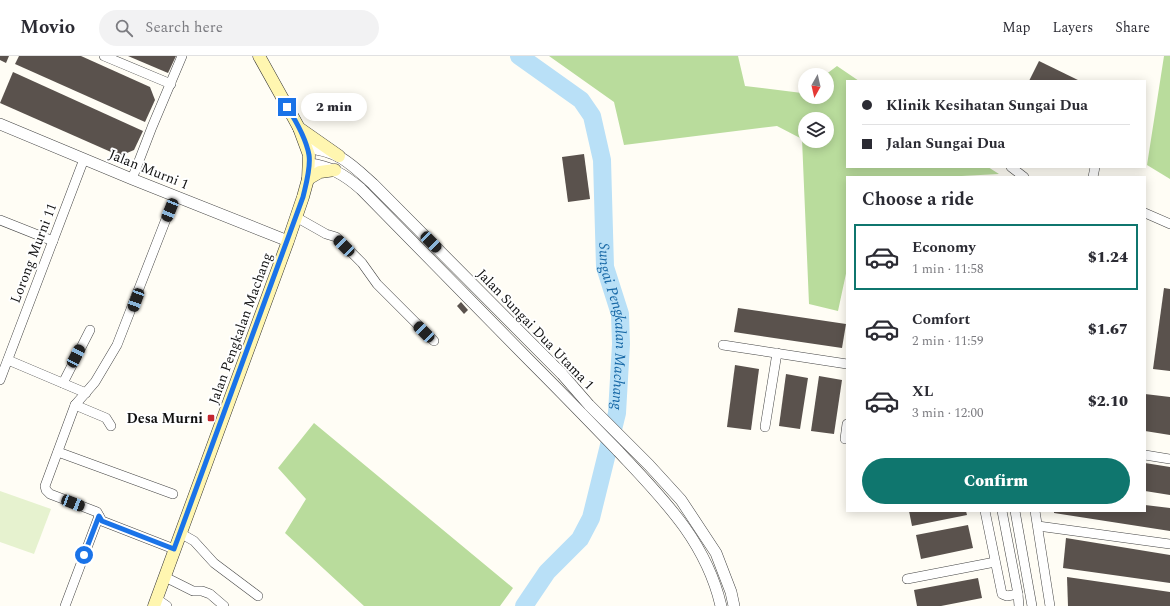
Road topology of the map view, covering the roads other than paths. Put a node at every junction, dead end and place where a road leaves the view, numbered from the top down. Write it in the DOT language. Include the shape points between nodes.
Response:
graph roads {
  1 [pos="104,56"];
  2 [pos="182,56"];
  3 [pos="258,56"];
  4 [pos="171,84"];
  5 [pos="0,124"];
  6 [pos="299,128"];
  7 [pos="307,148"];
  8 [pos="340,156"];
  9 [pos="84,159"];
  10 [pos="309,164"];
  11 [pos="1012,168"];
  12 [pos="335,170"];
  13 [pos="1023,176"];
  14 [pos="132,179"];
  15 [pos="308,179"];
  16 [pos="175,196"];
  17 [pos="1146,213"];
  18 [pos="296,217"];
  19 [pos="0,220"];
  20 [pos="1170,224"];
  21 [pos="53,241"];
  22 [pos="288,241"];
  23 [pos="90,330"];
  24 [pos="434,341"];
  25 [pos="723,345"];
  26 [pos="777,353"];
  27 [pos="8,360"];
  28 [pos="846,364"];
  29 [pos="0,380"];
  30 [pos="62,383"];
  31 [pos="86,393"];
  32 [pos="75,405"];
  33 [pos="585,409"];
  34 [pos="111,426"];
  35 [pos="765,427"];
  36 [pos="846,432"];
  37 [pos="845,439"];
  38 [pos="58,452"];
  39 [pos="1146,455"];
  40 [pos="1170,459"];
  41 [pos="173,494"];
  42 [pos="985,512"];
  43 [pos="1002,512"];
  44 [pos="1015,512"];
  45 [pos="1035,512"];
  46 [pos="99,516"];
  47 [pos="1038,526"];
  48 [pos="180,533"];
  49 [pos="1170,544"];
  50 [pos="174,549"];
  51 [pos="995,562"];
  52 [pos="165,577"];
  53 [pos="907,579"];
  54 [pos="1018,594"];
  55 [pos="258,596"];
  56 [pos="159,604"];
  57 [pos="65,606"];
  58 [pos="224,606"];
  59 [pos="721,606"];
  60 [pos="734,606"];
  61 [pos="1019,606"];
  62 [pos="1032,606"];
  63 [pos="1050,606"];
  1 -- 4 [label="street"];
  2 -- 4 [label="street"];
  3 -- 6 [label="main road, Jalan Pengkalan Machang"];
  4 -- 14 [label="street"];
  5 -- 9 [label="street, Jalan Murni 1"];
  6 -- 7 [label="main road, Jalan Pengkalan Machang"];
  6 -- 8 [label="main road"];
  7 -- 8 [label="street, Jalan Sungai Dua Utama 1" via="321,149"];
  7 -- 10 [label="main road, Jalan Pengkalan Machang"];
  8 -- 33 [label="street, Jalan Sungai Dua Utama 1" via="379,189 562,374"];
  9 -- 14 [label="street, Jalan Murni 1"];
  9 -- 21 [label="street, Lorong Murni 11"];
  10 -- 12 [label="street, Jalan Sungai Dua Utama 1"];
  10 -- 15 [label="main road, Jalan Pengkalan Machang"];
  11 -- 13 [label="street"];
  12 -- 15 [label="main road" via="320,172"];
  12 -- 33 [label="street, Jalan Sungai Dua Utama 1" via="360,189"];
  14 -- 16 [label="street, Jalan Murni 1"];
  15 -- 18 [label="main road, Jalan Pengkalan Machang"];
  16 -- 22 [label="street, Jalan Murni 1"];
  16 -- 31 [label="street" via="117,345 106,367"];
  17 -- 20 [label="street"];
  18 -- 22 [label="main road, Jalan Pengkalan Machang"];
  18 -- 24 [label="street" via="336,237 362,263 377,284"];
  19 -- 21 [label="street"];
  21 -- 27 [label="street, Lorong Murni 11"];
  22 -- 48 [label="main road, Jalan Pengkalan Machang"];
  23 -- 30 [label="street"];
  25 -- 26 [label="street"];
  26 -- 28 [label="street"];
  26 -- 35 [label="street"];
  27 -- 29 [label="street, Lorong Murni 11"];
  27 -- 30 [label="street"];
  30 -- 31 [label="street"];
  31 -- 32 [label="street"];
  32 -- 34 [label="street" via="106,418"];
  32 -- 38 [label="street"];
  33 -- 59 [label="street, Jalan Sungai Dua Utama 1" via="691,534 705,559"];
  33 -- 60 [label="street, Jalan Sungai Dua Utama 1" via="649,465 681,500 716,553"];
  36 -- 37 [label="street"];
  38 -- 41 [label="street"];
  38 -- 46 [label="street" via="45,486 46,490 50,494 97,512"];
  39 -- 40 [label="street"];
  42 -- 51 [label="street"];
  43 -- 54 [label="street"];
  44 -- 62 [label="street"];
  45 -- 47 [label="street"];
  46 -- 50 [label="street" via="102,521"];
  46 -- 57 [label="street"];
  47 -- 49 [label="street"];
  47 -- 63 [label="street"];
  48 -- 50 [label="main road, Jalan Pengkalan Machang"];
  48 -- 55 [label="street" via="194,541 214,563"];
  50 -- 52 [label="main road, Jalan Pengkalan Machang"];
  51 -- 53 [label="street"];
  51 -- 54 [label="street" via="1002,594"];
  52 -- 56 [label="main road, Jalan Pengkalan Machang"];
  52 -- 58 [label="street" via="193,591 210,594"];
  54 -- 61 [label="street"];
}
